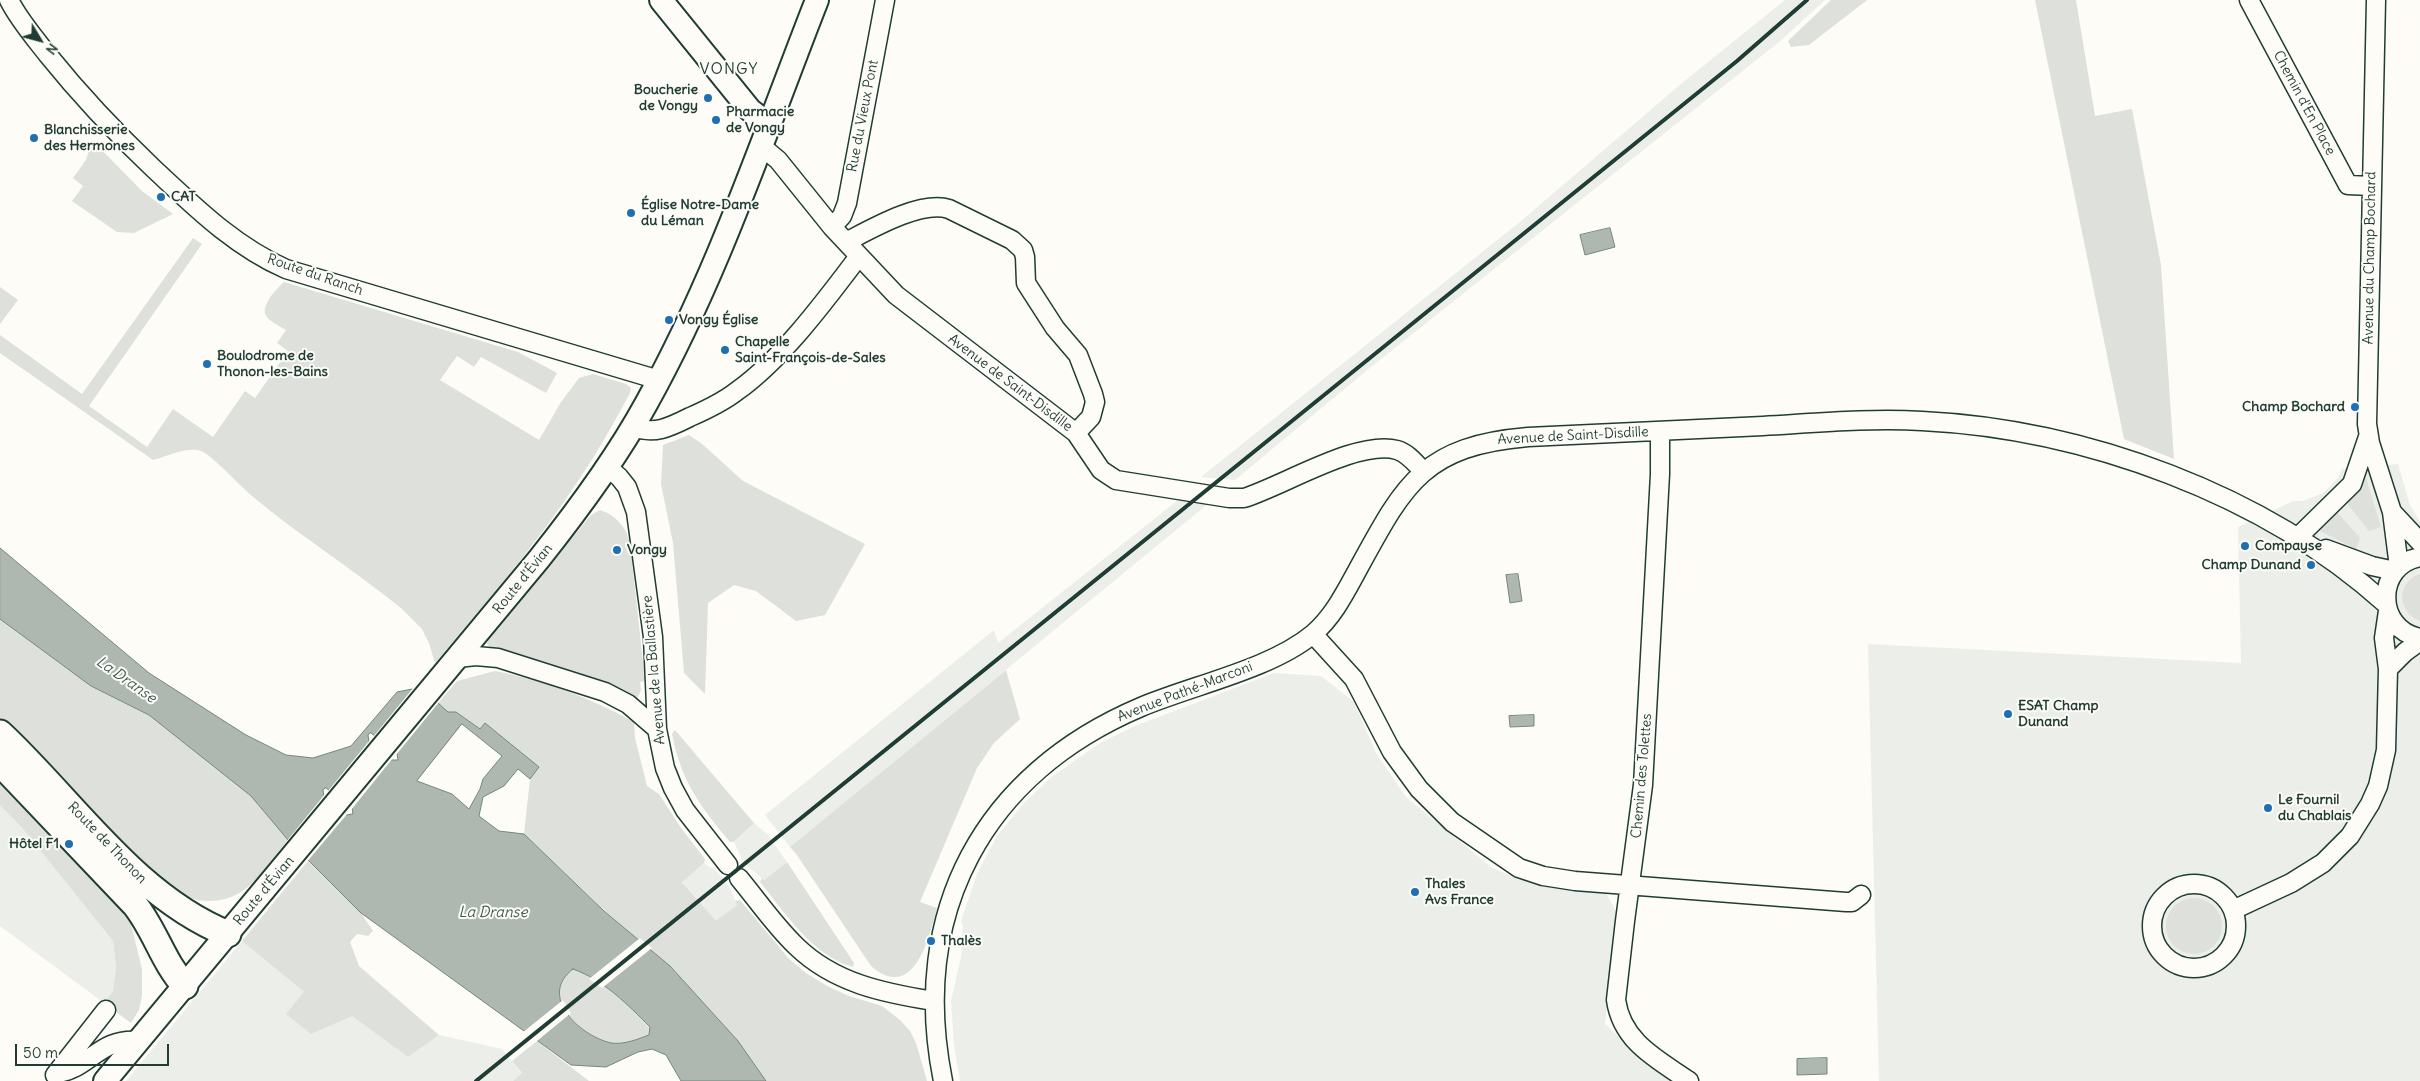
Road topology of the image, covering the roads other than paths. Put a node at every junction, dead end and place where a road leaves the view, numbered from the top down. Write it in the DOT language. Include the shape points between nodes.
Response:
graph roads {
  1 [pos="8,0"];
  2 [pos="661,0"];
  3 [pos="817,0"];
  4 [pos="885,0"];
  5 [pos="2249,0"];
  6 [pos="2376,0"];
  7 [pos="768,124"];
  8 [pos="760,145"];
  9 [pos="2372,186"];
  10 [pos="832,227"];
  11 [pos="846,242"];
  12 [pos="859,256"];
  13 [pos="659,380"];
  14 [pos="633,426"];
  15 [pos="1660,431"];
  16 [pos="1076,433"];
  17 [pos="2369,434"];
  18 [pos="607,467"];
  19 [pos="1424,472"];
  20 [pos="2392,512"];
  21 [pos="2298,538"];
  22 [pos="2420,542"];
  23 [pos="2420,557"];
  24 [pos="2397,569"];
  25 [pos="2387,607"];
  26 [pos="1313,634"];
  27 [pos="2420,640"];
  28 [pos="467,657"];
  29 [pos="2388,669"];
  30 [pos="658,729"];
  31 [pos="0,733"];
  32 [pos="0,763"];
  33 [pos="1631,887"];
  34 [pos="1862,895"];
  35 [pos="2233,910"];
  36 [pos="228,934"];
  37 [pos="184,986"];
  38 [pos="934,1000"];
  39 [pos="106,1010"];
  40 [pos="139,1041"];
  41 [pos="54,1077"];
  42 [pos="105,1081"];
  43 [pos="943,1081"];
  44 [pos="1689,1081"];
  1 -- 13 [label="street, Route du Ranch" via="65,77 114,131 219,229 259,256 286,269"];
  2 -- 7 [label="street" via="750,110"];
  3 -- 7 [label="street, Route d'Évian"];
  4 -- 10 [label="street, Rue du Vieux Pont" via="846,203 842,216"];
  5 -- 9 [label="street, Chemin d'En Place" via="2348,185"];
  6 -- 9 [label="street, Avenue du Champ Bochard"];
  7 -- 8 [label="street, Route d'Évian"];
  8 -- 10 [label="street, Avenue de Saint-Disdille" via="785,167"];
  8 -- 13 [label="street, Route d'Évian" via="700,293"];
  9 -- 17 [label="street, Avenue du Champ Bochard"];
  10 -- 11 [label="street, Avenue de Saint-Disdille"];
  11 -- 12 [label="street, Avenue de Saint-Disdille"];
  11 -- 16 [label="street" via="888,221 937,206 1018,244 1026,257 1026,283 1055,328 1078,355 1093,394 1091,417"];
  12 -- 14 [label="street" via="804,324 737,392 661,430 642,430"];
  12 -- 16 [label="street, Avenue de Saint-Disdille" via="910,307"];
  13 -- 14 [label="street, Route d'Évian"];
  14 -- 18 [label="street, Route d'Évian"];
  15 -- 19 [label="street, Avenue de Saint-Disdille" via="1489,441 1461,449"];
  15 -- 21 [label="street, Avenue de Saint-Disdille" via="1910,420 2028,434 2093,448 2155,469 2231,502"];
  15 -- 33 [label="street, Chemin des Tolettes" via="1644,776"];
  16 -- 19 [label="street, Avenue de Saint-Disdille" via="1101,470 1116,480 1237,499 1252,496 1338,458 1363,452 1397,450"];
  17 -- 20 [label="street, Avenue du Champ Bochard"];
  17 -- 21 [label="street" via="2352,484"];
  18 -- 28 [label="street, Route d'Évian"];
  18 -- 30 [label="street, Avenue de la Ballastière" via="627,487 636,512 653,637"];
  19 -- 26 [label="street, Avenue Pathé-Marconi" via="1396,502 1336,608"];
  20 -- 22 [label="street, Avenue du Champ Bochard"];
  20 -- 24 [label="street, Avenue du Champ Bochard"];
  21 -- 24 [label="street" via="2359,562"];
  21 -- 25 [label="street, Avenue de Saint-Disdille" via="2364,584"];
  23 -- 24 [label="street"];
  24 -- 25 [label="street" via="2387,586"];
  25 -- 27 [label="street, Avenue de Saint-Disdille" via="2400,629"];
  25 -- 29 [label="street" via="2384,638"];
  26 -- 33 [label="street" via="1354,679 1404,771 1452,822 1508,862 1531,873"];
  26 -- 38 [label="street, Avenue Pathé-Marconi" via="1272,658 1120,716 1075,742 1014,792 981,834 961,873 940,943"];
  27 -- 29 [label="street"];
  28 -- 30 [label="street" via="498,658 605,692 617,697"];
  28 -- 36 [label="street, Route d'Évian" via="440,678"];
  29 -- 35 [label="street" via="2388,730 2383,768 2361,820 2337,850 2308,874"];
  30 -- 38 [label="street, Avenue de la Ballastière" via="665,768 685,810 796,946 824,968 857,984"];
  31 -- 36 [label="main road, Route de Thonon" via="148,886 186,914"];
  32 -- 37 [label="main road, Route de Thonon" via="135,905"];
  33 -- 34 [label="street" via="1846,902"];
  33 -- 44 [label="street, Chemin des Tolettes" via="1617,986 1618,1013 1635,1042"];
  35 -- 35 [label="street" via="2228,900 2212,888 2192,884 2182,886 2164,896 2158,904 2152,924 2156,943 2176,964 2195,968 2214,963 2234,940"];
  36 -- 37 [label="street, Route d'Évian"];
  37 -- 40 [label="street, Route d'Évian"];
  38 -- 43 [label="street" via="935,1033"];
  39 -- 41 [label="street"];
  40 -- 41 [label="street" via="109,1044 76,1068"];
  40 -- 42 [label="street, Route d'Évian"];
}
